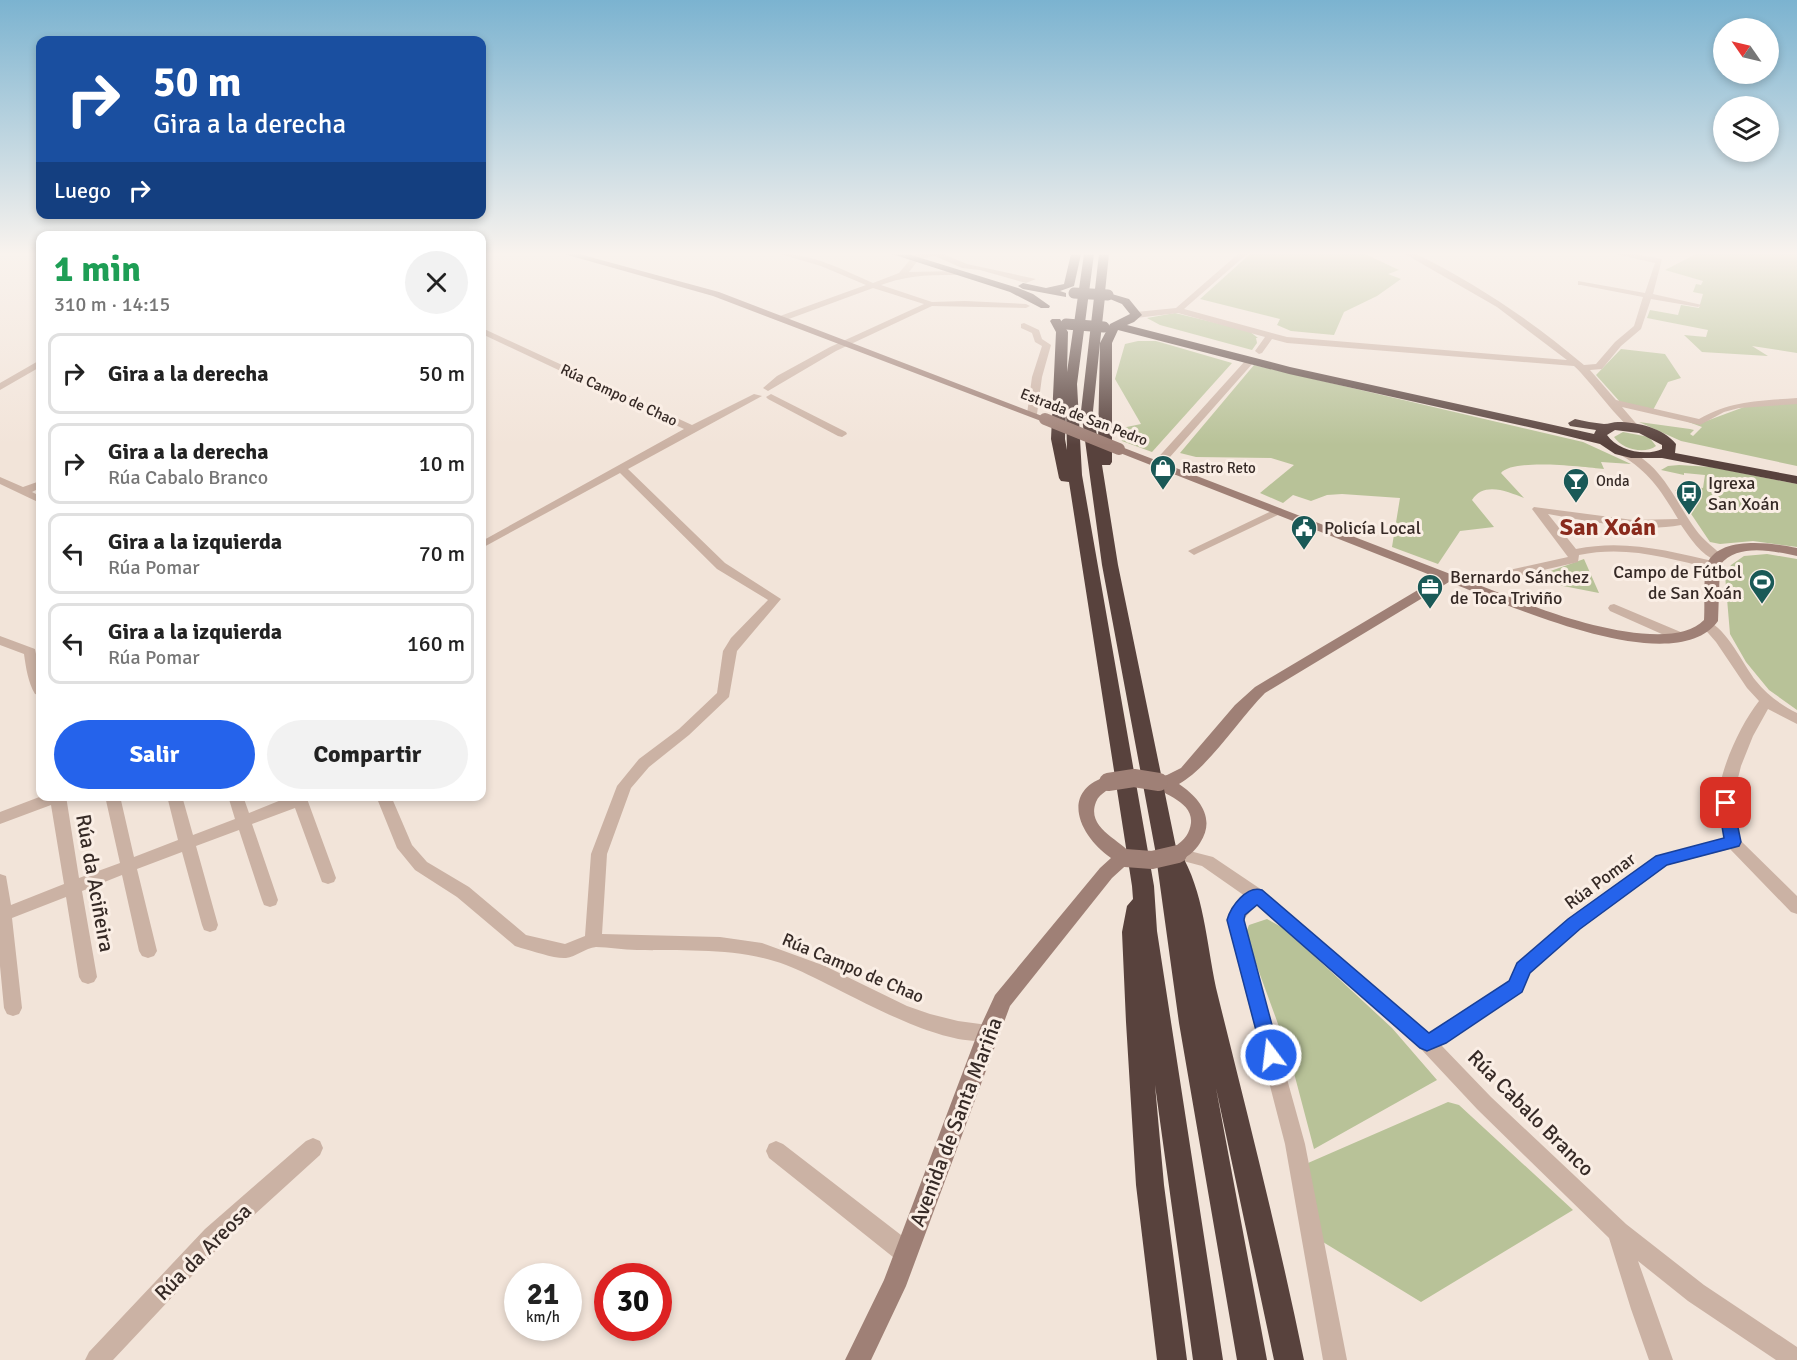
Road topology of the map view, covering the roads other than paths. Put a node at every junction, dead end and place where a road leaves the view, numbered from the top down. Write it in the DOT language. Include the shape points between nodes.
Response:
graph roads {
  1 [pos="907,317"];
  2 [pos="1053,317"];
  3 [pos="1071,317"];
  4 [pos="1105,317"];
  5 [pos="1128,317"];
  6 [pos="1140,317"];
  7 [pos="1206,317"];
  8 [pos="1516,317"];
  9 [pos="1641,317"];
  10 [pos="783,318"];
  11 [pos="1061,322"];
  12 [pos="1024,326"];
  13 [pos="1111,329"];
  14 [pos="486,333"];
  15 [pos="1269,337"];
  16 [pos="847,343"];
  17 [pos="1259,351"];
  18 [pos="1248,363"];
  19 [pos="36,365"];
  20 [pos="1579,365"];
  21 [pos="0,387"];
  22 [pos="770,392"];
  23 [pos="1797,401"];
  24 [pos="1615,404"];
  25 [pos="1032,414"];
  26 [pos="1617,428"];
  27 [pos="692,429"];
  28 [pos="842,434"];
  29 [pos="1621,451"];
  30 [pos="1664,451"];
  31 [pos="1158,464"];
  32 [pos="621,468"];
  33 [pos="1797,472"];
  34 [pos="1656,476"];
  35 [pos="0,480"];
  36 [pos="1797,480"];
  37 [pos="36,486"];
  38 [pos="24,492"];
  39 [pos="36,498"];
  40 [pos="1278,511"];
  41 [pos="1684,521"];
  42 [pos="486,543"];
  43 [pos="1194,551"];
  44 [pos="1797,552"];
  45 [pos="1573,553"];
  46 [pos="1715,561"];
  47 [pos="1099,567"];
  48 [pos="1449,578"];
  49 [pos="1482,580"];
  50 [pos="1614,608"];
  51 [pos="1708,626"];
  52 [pos="1678,636"];
  53 [pos="0,640"];
  54 [pos="35,648"];
  55 [pos="36,680"];
  56 [pos="1766,702"];
  57 [pos="1797,719"];
  58 [pos="1186,772"];
  59 [pos="1159,782"];
  60 [pos="1185,795"];
  61 [pos="46,801"];
  62 [pos="58,801"];
  63 [pos="113,801"];
  64 [pos="175,801"];
  65 [pos="238,801"];
  66 [pos="291,801"];
  67 [pos="299,801"];
  68 [pos="385,801"];
  69 [pos="0,818"];
  70 [pos="244,822"];
  71 [pos="1196,837"];
  72 [pos="1733,842"];
  73 [pos="188,844"];
  74 [pos="1106,846"];
  75 [pos="1172,852"];
  76 [pos="1125,858"];
  77 [pos="1215,866"];
  78 [pos="128,867"];
  79 [pos="328,878"];
  80 [pos="0,880"];
  81 [pos="1100,880"];
  82 [pos="1143,886"];
  83 [pos="74,887"];
  84 [pos="1256,895"];
  85 [pos="270,900"];
  86 [pos="1797,907"];
  87 [pos="2,915"];
  88 [pos="210,925"];
  89 [pos="593,940"];
  90 [pos="148,951"];
  91 [pos="88,977"];
  92 [pos="13,1008"];
  93 [pos="988,1032"];
  94 [pos="1427,1042"];
  95 [pos="313,1148"];
  96 [pos="776,1151"];
  97 [pos="1618,1232"];
  98 [pos="906,1253"];
  99 [pos="98,1360"];
  100 [pos="858,1360"];
  101 [pos="1172,1360"];
  102 [pos="1208,1360"];
  103 [pos="1252,1360"];
  104 [pos="1289,1360"];
  105 [pos="1335,1360"];
  106 [pos="1661,1360"];
  107 [pos="1796,1360"];
  1 -- 16 [label="street"];
  2 -- 11 [label="highway"];
  3 -- 47 [label="highway" via="1075,475"];
  4 -- 47 [label="highway" via="1088,411"];
  5 -- 13 [label="highway"];
  6 -- 26 [label="highway" via="1151,325 1292,363 1559,421"];
  7 -- 15 [label="street"];
  8 -- 20 [label="street"];
  9 -- 20 [label="street" via="1638,327 1599,367"];
  10 -- 16 [label="street, Estrada de San Pedro"];
  11 -- 13 [label="highway, bridge"];
  11 -- 47 [label="highway" via="1058,440 1076,540"];
  12 -- 25 [label="street" via="1036,332 1038,340 1047,345"];
  13 -- 26 [label="highway" via="1150,333 1289,369 1557,429"];
  13 -- 47 [label="highway" via="1106,343 1105,409 1111,538"];
  14 -- 27 [label="street, Rúa Campo de Chao"];
  15 -- 17 [label="street"];
  15 -- 20 [label="street"];
  16 -- 22 [label="street" via="780,378"];
  16 -- 25 [label="street, Estrada de San Pedro"];
  18 -- 31 [label="street"];
  19 -- 21 [label="street"];
  20 -- 24 [label="street"];
  22 -- 27 [label="street, Rúa Campo de Chao" via="756,390 757,396"];
  22 -- 28 [label="street"];
  23 -- 24 [label="street" via="1738,405 1700,422"];
  24 -- 26 [label="street"];
  25 -- 31 [label="street, Estrada de San Pedro, bridge"];
  26 -- 29 [label="highway"];
  26 -- 30 [label="highway" via="1659,436"];
  27 -- 32 [label="street, Rúa Campo de Chao"];
  29 -- 30 [label="highway" via="1641,456"];
  29 -- 34 [label="street"];
  30 -- 33 [label="highway"];
  30 -- 34 [label="street"];
  30 -- 36 [label="highway"];
  31 -- 40 [label="street, Estrada de San Pedro"];
  32 -- 42 [label="street, Rúa Campo de Chao"];
  32 -- 89 [label="street" via="721,566 775,599 730,651 724,694 644,763 624,786 599,854"];
  34 -- 41 [label="street"];
  35 -- 38 [label="street"];
  37 -- 38 [label="street"];
  38 -- 39 [label="street"];
  40 -- 43 [label="street"];
  40 -- 48 [label="street, Estrada de San Pedro"];
  41 -- 45 [label="street" via="1673,525 1649,524 1538,509"];
  41 -- 46 [label="street"];
  44 -- 46 [label="street" via="1761,547 1737,550"];
  45 -- 46 [label="street" via="1612,545"];
  45 -- 49 [label="street" via="1574,559 1563,563"];
  46 -- 51 [label="street"];
  47 -- 75 [label="highway"];
  47 -- 82 [label="highway"];
  48 -- 52 [label="street, Estrada de San Pedro" via="1570,623 1615,635"];
  48 -- 58 [label="street" via="1260,690"];
  50 -- 52 [label="street"];
  51 -- 52 [label="street, Estrada de San Pedro" via="1694,634"];
  51 -- 56 [label="street"];
  53 -- 54 [label="street"];
  54 -- 55 [label="street"];
  56 -- 57 [label="street"];
  56 -- 72 [label="street" via="1740,745 1726,803"];
  58 -- 59 [label="street"];
  58 -- 60 [label="street"];
  59 -- 60 [label="street"];
  59 -- 74 [label="street, bridge" via="1134,778 1108,782 1093,793 1086,809 1090,827"];
  60 -- 71 [label="street" via="1199,815"];
  61 -- 69 [label="street"];
  62 -- 83 [label="street, Rúa da Aciñeira"];
  63 -- 78 [label="street"];
  64 -- 73 [label="street"];
  65 -- 70 [label="street"];
  66 -- 70 [label="street"];
  67 -- 79 [label="street"];
  68 -- 89 [label="street" via="405,848 420,866 464,892 521,941 565,951"];
  70 -- 73 [label="street"];
  70 -- 85 [label="street"];
  71 -- 75 [label="street"];
  71 -- 77 [label="street, Rúa Cabalo Branco"];
  72 -- 86 [label="street"];
  72 -- 94 [label="street, Rúa Pomar" via="1662,860 1574,924 1523,969 1515,987"];
  73 -- 78 [label="street"];
  73 -- 88 [label="street"];
  74 -- 76 [label="street"];
  74 -- 81 [label="street" via="1109,861"];
  75 -- 76 [label="street, bridge" via="1152,861"];
  75 -- 77 [label="street, Rúa Cabalo Branco"];
  75 -- 103 [label="highway" via="1191,1023"];
  75 -- 104 [label="highway" via="1184,883 1203,984"];
  76 -- 81 [label="street, Avenida de Santa Mariña"];
  77 -- 84 [label="street, Rúa Cabalo Branco"];
  78 -- 83 [label="street"];
  78 -- 90 [label="street"];
  80 -- 87 [label="street"];
  81 -- 93 [label="street, Avenida de Santa Mariña" via="1002,1001"];
  82 -- 101 [label="highway" via="1133,932 1138,1022 1150,1185"];
  82 -- 102 [label="highway" via="1146,931"];
  83 -- 87 [label="street"];
  83 -- 91 [label="street, Rúa da Aciñeira"];
  84 -- 94 [label="street, Rúa Cabalo Branco"];
  84 -- 105 [label="street" via="1235,920 1295,1144"];
  87 -- 92 [label="street"];
  89 -- 93 [label="street, Rúa Campo de Chao" via="622,944 715,944 761,950 801,963 896,1011 968,1032"];
  93 -- 98 [label="street, Avenida de Santa Mariña"];
  94 -- 97 [label="street, Rúa Cabalo Branco" via="1484,1103"];
  95 -- 99 [label="street, Rúa da Areosa" via="213,1237"];
  96 -- 98 [label="street"];
  97 -- 106 [label="street"];
  97 -- 107 [label="street, Rúa Cabalo Branco" via="1696,1293"];
  98 -- 100 [label="street, Avenida de Santa Mariña"];
}
